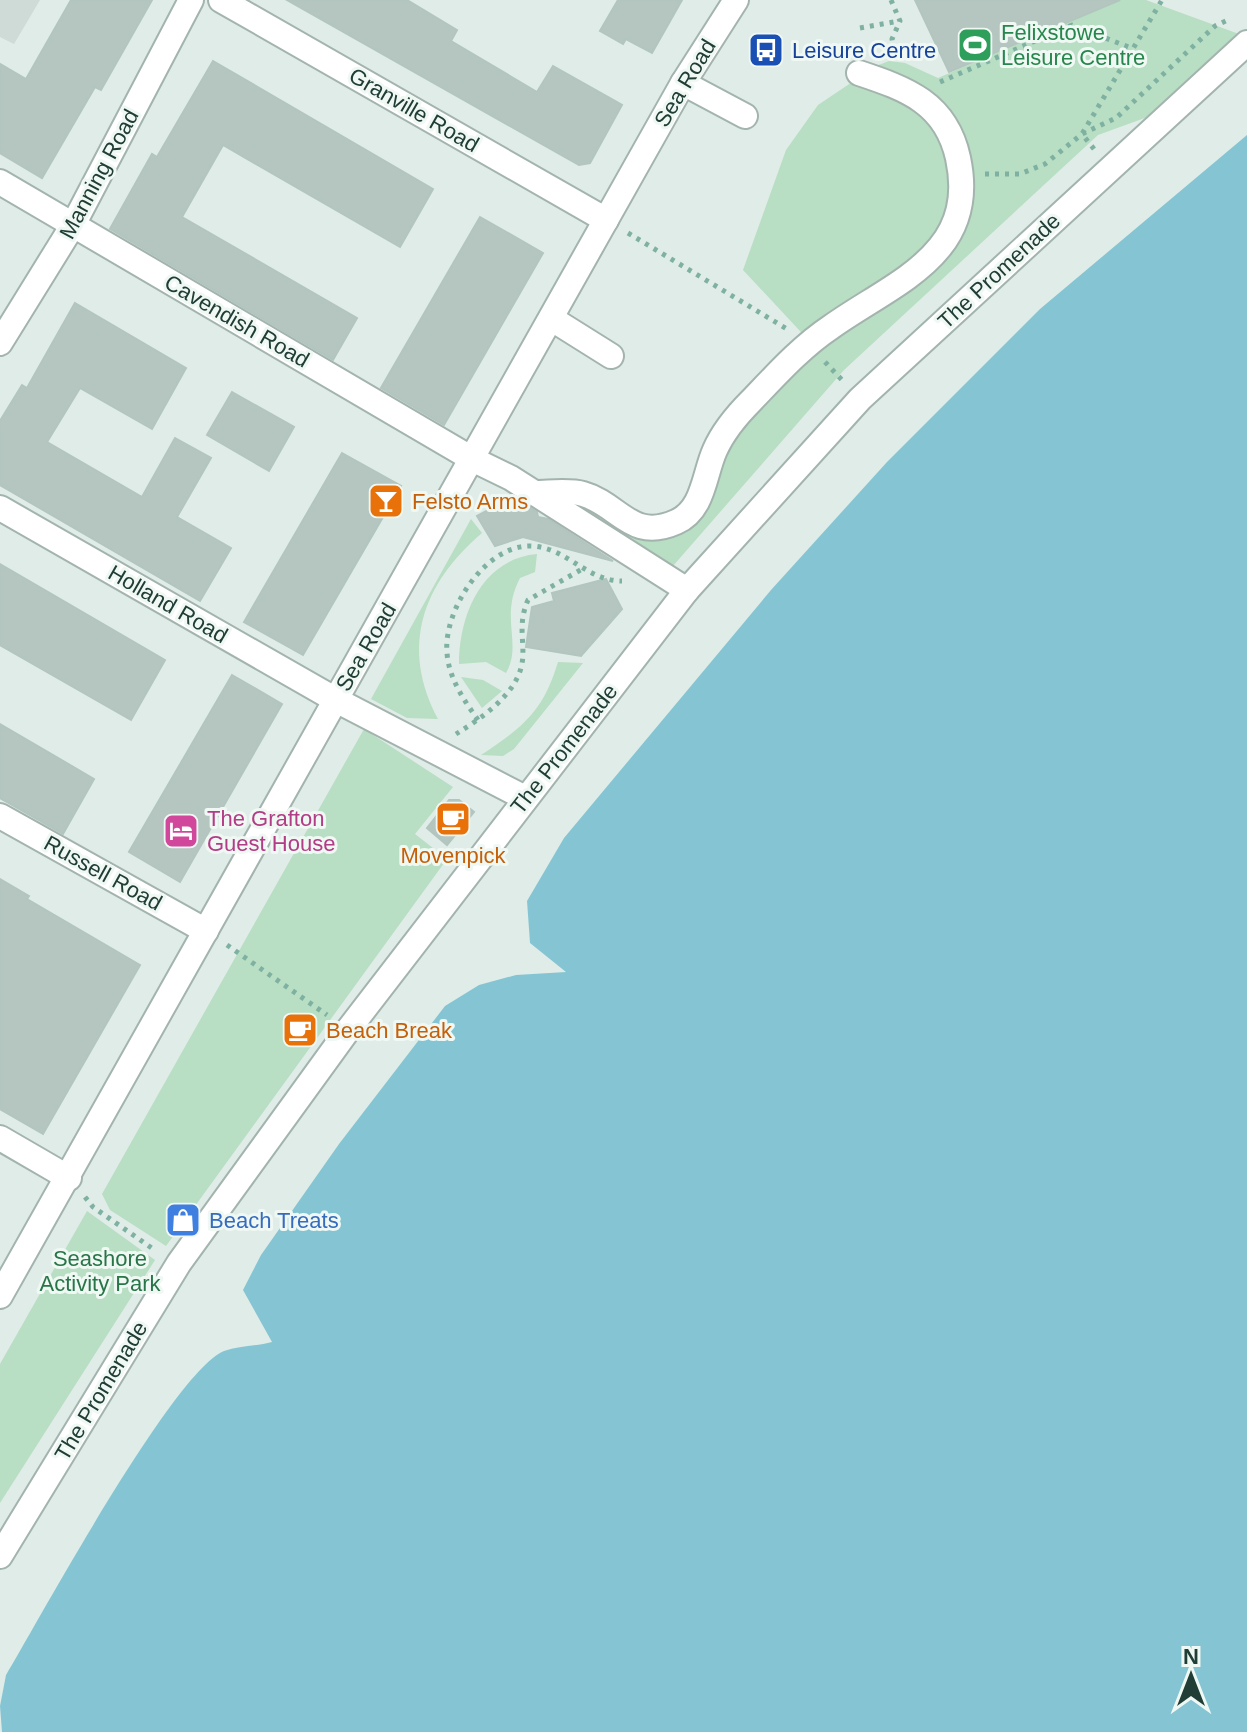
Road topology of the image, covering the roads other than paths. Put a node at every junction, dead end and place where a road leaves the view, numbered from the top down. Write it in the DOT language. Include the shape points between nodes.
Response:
graph roads {
  1 [pos="191,0"];
  2 [pos="221,0"];
  3 [pos="736,0"];
  4 [pos="1247,43"];
  5 [pos="859,73"];
  6 [pos="683,83"];
  7 [pos="745,116"];
  8 [pos="0,182"];
  9 [pos="606,220"];
  10 [pos="73,225"];
  11 [pos="552,319"];
  12 [pos="0,343"];
  13 [pos="611,356"];
  14 [pos="474,460"];
  15 [pos="532,493"];
  16 [pos="0,508"];
  17 [pos="687,590"];
  18 [pos="336,700"];
  19 [pos="525,798"];
  20 [pos="0,816"];
  21 [pos="206,931"];
  22 [pos="0,1138"];
  23 [pos="69,1178"];
  24 [pos="0,1296"];
  25 [pos="0,1556"];
  1 -- 10 [label="street, Manning Road"];
  2 -- 9 [label="street, Granville Road"];
  3 -- 6 [label="street, Sea Road"];
  4 -- 17 [label="street, The Promenade" via="860,399"];
  5 -- 15 [label="street" via="909,90 938,114 954,141 962,196 952,233 930,262 809,345 737,415 715,450 694,506 680,521 641,527 583,494"];
  6 -- 7 [label="street"];
  6 -- 9 [label="street, Sea Road"];
  8 -- 10 [label="street, Cavendish Road"];
  9 -- 11 [label="street, Sea Road"];
  10 -- 12 [label="street, Manning Road"];
  10 -- 14 [label="street, Cavendish Road"];
  11 -- 13 [label="street"];
  11 -- 14 [label="street, Sea Road"];
  14 -- 15 [label="street, Cavendish Road"];
  14 -- 18 [label="street, Sea Road"];
  15 -- 17 [label="street, Cavendish Road"];
  16 -- 18 [label="street, Holland Road"];
  17 -- 19 [label="street, The Promenade"];
  18 -- 19 [label="street, Holland Road"];
  18 -- 21 [label="street, Sea Road"];
  19 -- 25 [label="street, The Promenade" via="179,1263"];
  20 -- 21 [label="street, Russell Road"];
  21 -- 23 [label="street, Sea Road"];
  22 -- 23 [label="street"];
  23 -- 24 [label="street, Sea Road"];
}
